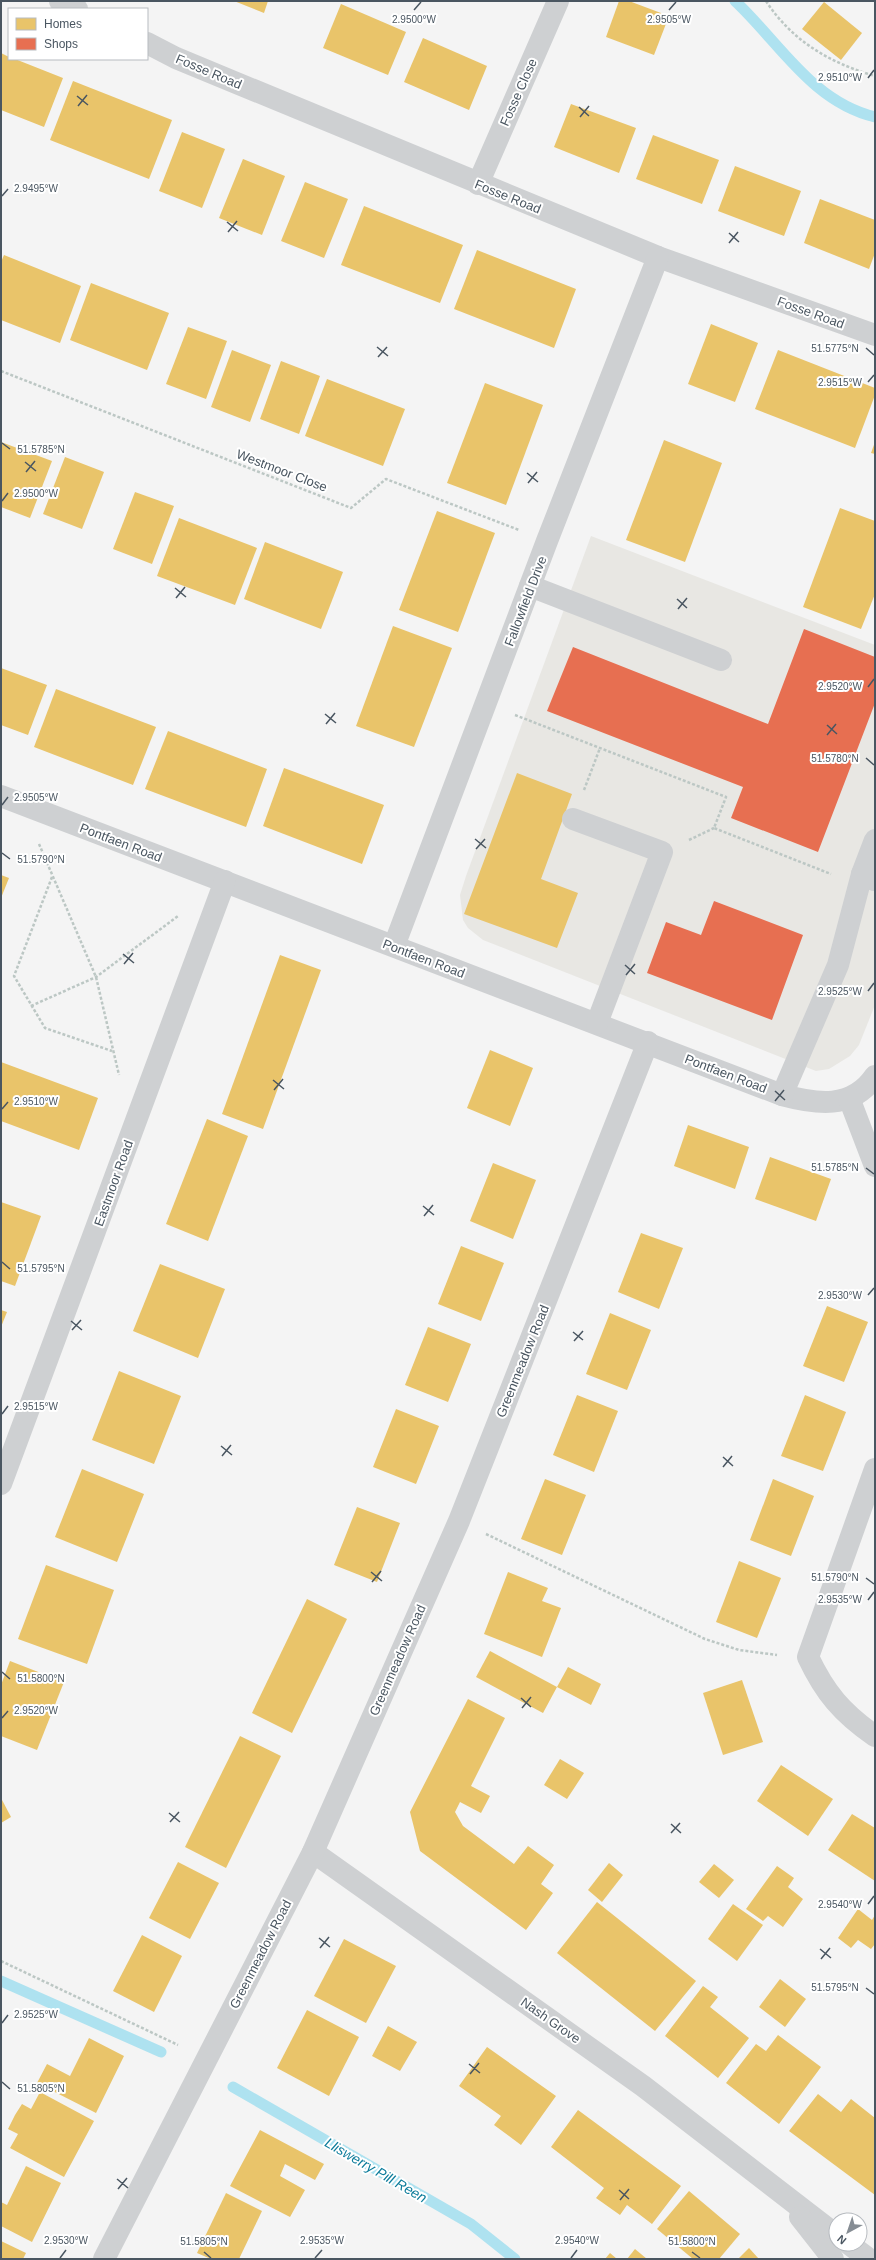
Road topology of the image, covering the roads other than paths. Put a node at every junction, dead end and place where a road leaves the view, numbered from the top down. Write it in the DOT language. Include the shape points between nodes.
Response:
graph roads {
  1 [pos="60,1"];
  2 [pos="558,1"];
  3 [pos="75,8"];
  4 [pos="148,44"];
  5 [pos="478,184"];
  6 [pos="658,257"];
  7 [pos="875,336"];
  8 [pos="530,586"];
  9 [pos="721,660"];
  10 [pos="1,796"];
  11 [pos="573,819"];
  12 [pos="875,840"];
  13 [pos="865,880"];
  14 [pos="225,881"];
  15 [pos="394,946"];
  16 [pos="597,1023"];
  17 [pos="648,1042"];
  18 [pos="875,1076"];
  19 [pos="782,1095"];
  20 [pos="849,1098"];
  21 [pos="875,1166"];
  22 [pos="875,1469"];
  23 [pos="1,1484"];
  24 [pos="875,1736"];
  25 [pos="313,1852"];
  26 [pos="784,2196"];
  27 [pos="828,2228"];
  28 [pos="860,2252"];
  29 [pos="104,2259"];
  30 [pos="833,2259"];
  31 [pos="869,2259"];
  1 -- 3 [label="street"];
  2 -- 5 [label="street, Fosse Close"];
  4 -- 5 [label="street, Fosse Road"];
  5 -- 6 [label="street, Fosse Road"];
  6 -- 7 [label="street, Fosse Road"];
  6 -- 8 [label="street, Fallowfield Drive"];
  8 -- 9 [label="street"];
  8 -- 15 [label="street, Fallowfield Drive"];
  10 -- 14 [label="street, Pontfaen Road"];
  11 -- 16 [label="street" via="662,852"];
  12 -- 13 [label="street"];
  13 -- 19 [label="street" via="838,965"];
  14 -- 15 [label="street, Pontfaen Road"];
  14 -- 23 [label="street, Eastmoor Road"];
  15 -- 16 [label="street, Pontfaen Road"];
  16 -- 17 [label="street, Pontfaen Road"];
  17 -- 19 [label="street, Pontfaen Road"];
  17 -- 25 [label="street, Greenmeadow Road" via="459,1521"];
  18 -- 20 [label="street" via="862,1091"];
  19 -- 20 [label="street, Pontfaen Road" via="820,1103"];
  20 -- 21 [label="street"];
  22 -- 24 [label="street" via="808,1657 820,1682 838,1705"];
  25 -- 26 [label="street, Nash Grove" via="643,2086"];
  25 -- 29 [label="street, Greenmeadow Road"];
  26 -- 27 [label="street, Nash Grove"];
  26 -- 30 [label="street, Nash Grove"];
  28 -- 31 [label="street"];
}
